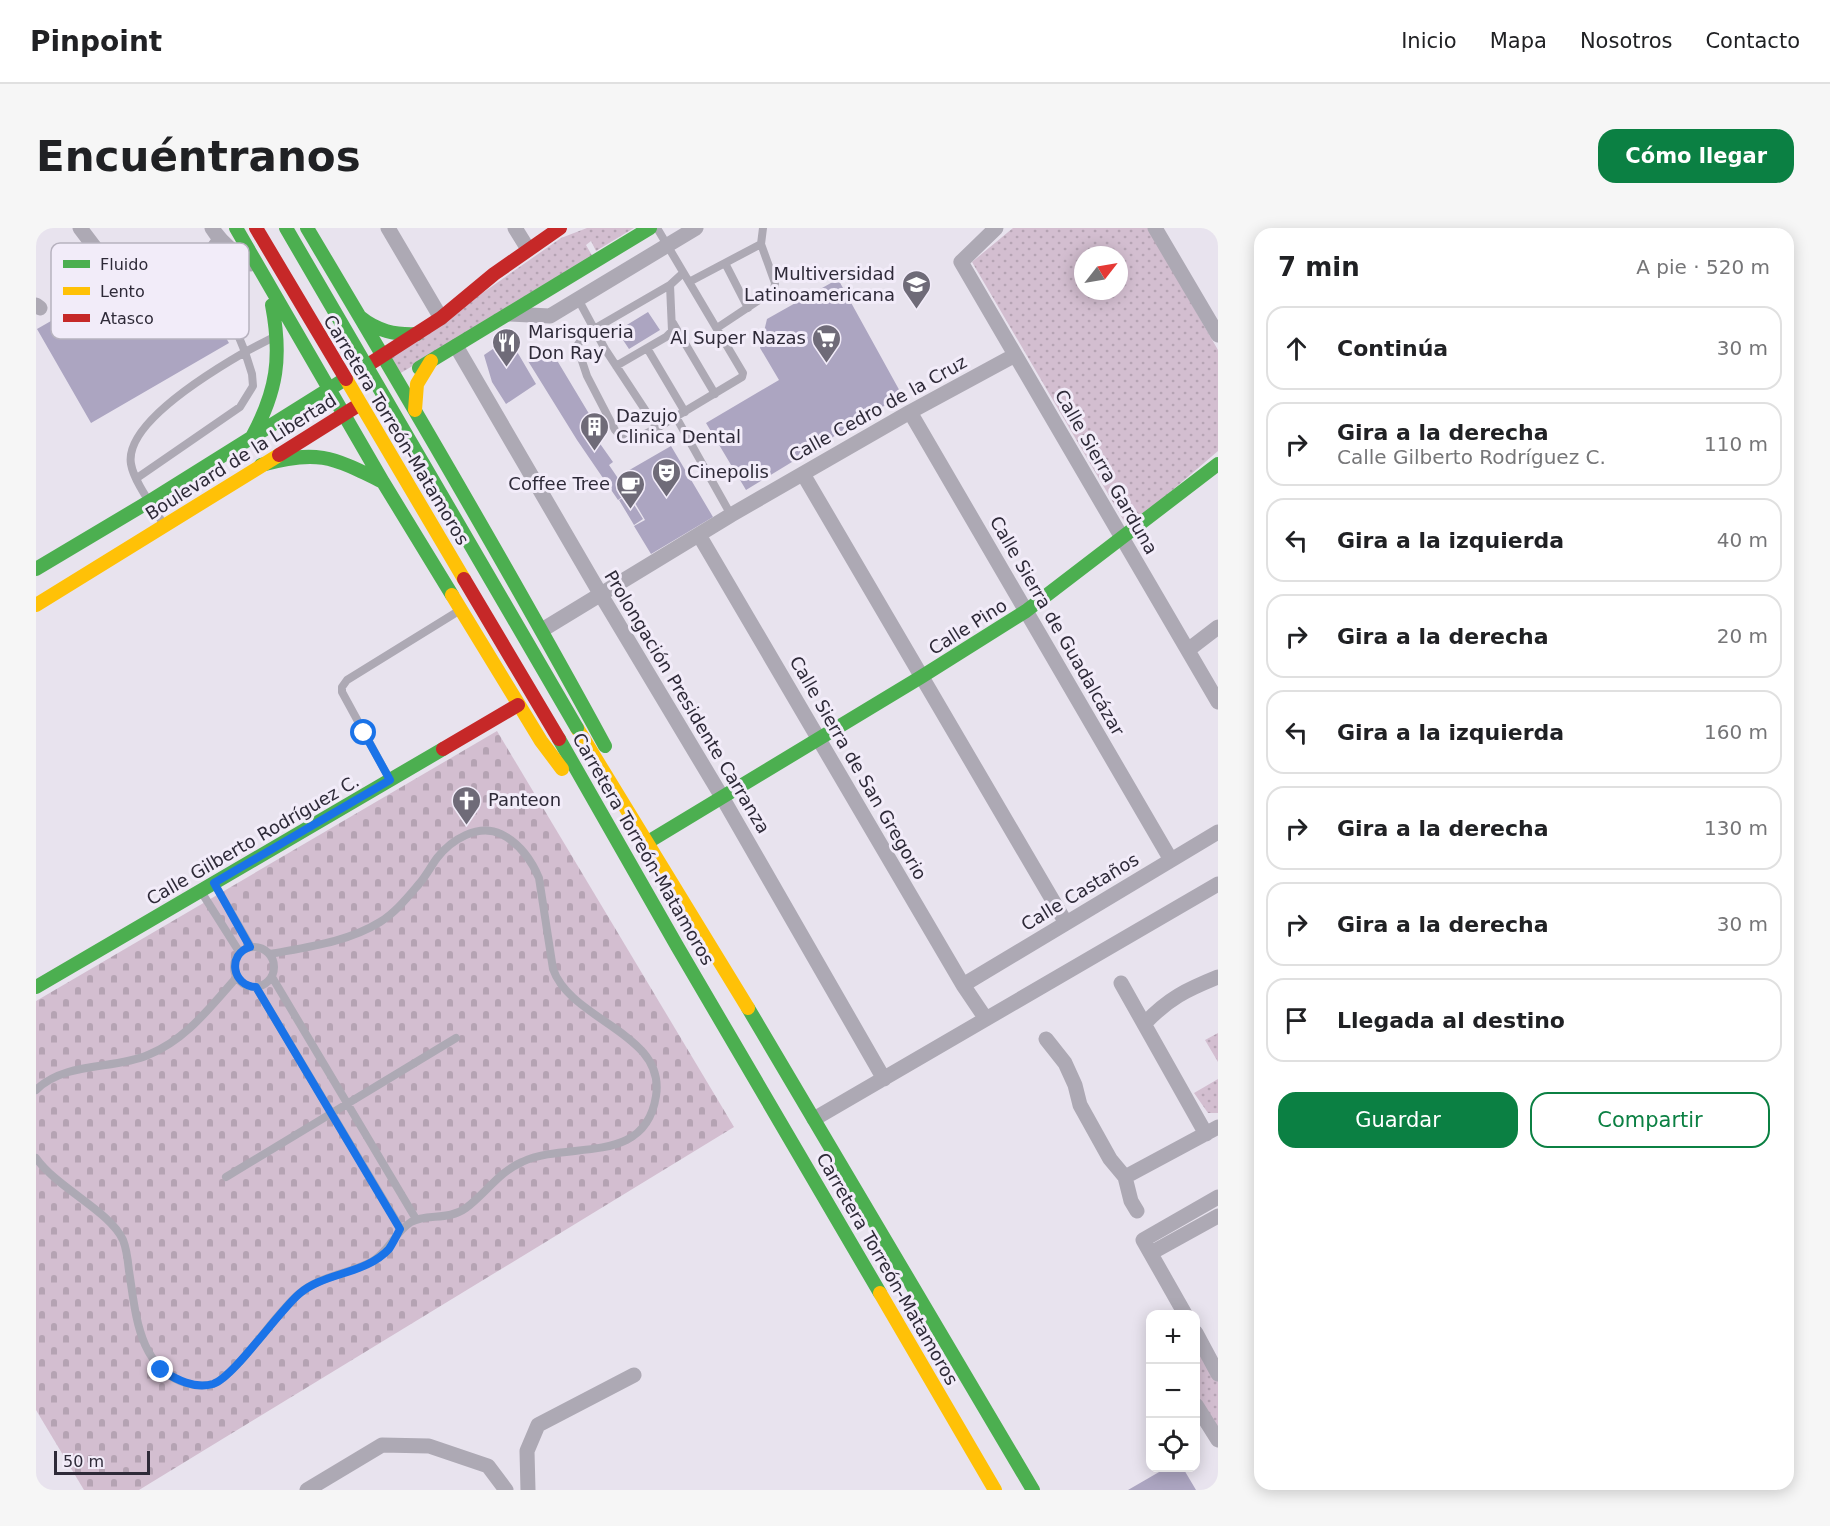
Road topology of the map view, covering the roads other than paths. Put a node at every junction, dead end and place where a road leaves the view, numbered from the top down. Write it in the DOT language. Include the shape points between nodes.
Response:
graph roads {
  1 [pos="80,228"];
  2 [pos="236,228"];
  3 [pos="256,228"];
  4 [pos="286,228"];
  5 [pos="388,228"];
  6 [pos="515,228"];
  7 [pos="561,228"];
  8 [pos="650,228"];
  9 [pos="657,228"];
  10 [pos="696,228"];
  11 [pos="763,228"];
  12 [pos="996,228"];
  13 [pos="1155,228"];
  14 [pos="314,230"];
  15 [pos="91,243"];
  16 [pos="245,243"];
  17 [pos="760,244"];
  18 [pos="667,245"];
  19 [pos="528,249"];
  20 [pos="249,250"];
  21 [pos="725,263"];
  22 [pos="249,264"];
  23 [pos="683,273"];
  24 [pos="264,275"];
  25 [pos="689,282"];
  26 [pos="670,285"];
  27 [pos="578,299"];
  28 [pos="748,308"];
  29 [pos="358,312"];
  30 [pos="510,314"];
  31 [pos="441,318"];
  32 [pos="673,323"];
  33 [pos="717,328"];
  34 [pos="594,329"];
  35 [pos="296,332"];
  36 [pos="278,334"];
  37 [pos="417,334"];
  38 [pos="1218,335"];
  39 [pos="240,339"];
  40 [pos="456,346"];
  41 [pos="648,348"];
  42 [pos="245,352"];
  43 [pos="1015,355"];
  44 [pos="382,357"];
  45 [pos="431,361"];
  46 [pos="616,366"];
  47 [pos="397,381"];
  48 [pos="329,389"];
  49 [pos="715,394"];
  50 [pos="415,410"];
  51 [pos="685,412"];
  52 [pos="910,412"];
  53 [pos="344,415"];
  54 [pos="676,417"];
  55 [pos="423,423"];
  56 [pos="657,428"];
  57 [pos="252,437"];
  58 [pos="1218,464"];
  59 [pos="261,465"];
  60 [pos="375,469"];
  61 [pos="803,474"];
  62 [pos="136,478"];
  63 [pos="383,482"];
  64 [pos="150,501"];
  65 [pos="731,515"];
  66 [pos="164,526"];
  67 [pos="699,535"];
  68 [pos="1122,538"];
  69 [pos="36,569"];
  70 [pos="601,596"];
  71 [pos="36,604"];
  72 [pos="461,609"];
  73 [pos="1026,611"];
  74 [pos="1218,627"];
  75 [pos="542,630"];
  76 [pos="1188,650"];
  77 [pos="921,677"];
  78 [pos="1218,702"];
  79 [pos="518,705"];
  80 [pos="819,739"];
  81 [pos="390,780"];
  82 [pos="722,797"];
  83 [pos="597,805"];
  84 [pos="631,814"];
  85 [pos="1218,832"];
  86 [pos="648,842"];
  87 [pos="1171,860"];
  88 [pos="214,883"];
  89 [pos="1218,884"];
  90 [pos="201,891"];
  91 [pos="1066,922"];
  92 [pos="250,947"];
  93 [pos="240,953"];
  94 [pos="270,954"];
  95 [pos="237,977"];
  96 [pos="1218,977"];
  97 [pos="272,978"];
  98 [pos="1121,983"];
  99 [pos="963,985"];
  100 [pos="36,987"];
  101 [pos="256,987"];
  102 [pos="986,1019"];
  103 [pos="1144,1024"];
  104 [pos="456,1038"];
  105 [pos="1046,1039"];
  106 [pos="884,1079"];
  107 [pos="36,1090"];
  108 [pos="348,1104"];
  109 [pos="332,1113"];
  110 [pos="814,1119"];
  111 [pos="1212,1130"];
  112 [pos="36,1158"];
  113 [pos="226,1177"];
  114 [pos="1125,1177"];
  115 [pos="1218,1197"];
  116 [pos="1137,1211"];
  117 [pos="1187,1214"];
  118 [pos="1218,1216"];
  119 [pos="416,1219"];
  120 [pos="1195,1228"];
  121 [pos="400,1229"];
  122 [pos="1147,1247"];
  123 [pos="1183,1310"];
  124 [pos="1200,1340"];
  125 [pos="949,1349"];
  126 [pos="1218,1374"];
  127 [pos="634,1375"];
  128 [pos="951,1377"];
  129 [pos="1200,1411"];
  130 [pos="1218,1440"];
  131 [pos="307,1490"];
  132 [pos="506,1490"];
  133 [pos="528,1490"];
  134 [pos="995,1490"];
  135 [pos="1032,1490"];
  1 -- 15 [label="street"];
  2 -- 16 [label="main road"];
  3 -- 83 [label="main road, Carretera Torreón-Matamoros, bridge"];
  4 -- 84 [label="main road, bridge"];
  5 -- 31 [label="street"];
  6 -- 19 [label="street"];
  7 -- 19 [label="main road, Boulevard de la Libertad"];
  8 -- 30 [label="main road, Boulevard de la Libertad"];
  9 -- 18 [label="lane"];
  10 -- 18 [label="street"];
  11 -- 17 [label="lane"];
  12 -- 43 [label="street, Calle Sierra Garduna" via="961,262"];
  13 -- 38 [label="street"];
  14 -- 29 [label="main road"];
  17 -- 21 [label="lane"];
  17 -- 28 [label="lane" via="775,287"];
  18 -- 23 [label="lane"];
  18 -- 27 [label="street"];
  19 -- 31 [label="main road, Boulevard de la Libertad"];
  20 -- 24 [label="main road"];
  21 -- 25 [label="lane"];
  21 -- 28 [label="lane"];
  22 -- 24 [label="street"];
  23 -- 25 [label="lane"];
  23 -- 26 [label="lane"];
  24 -- 35 [label="main road"];
  24 -- 36 [label="main road"];
  25 -- 33 [label="lane"];
  26 -- 32 [label="lane"];
  26 -- 34 [label="lane"];
  27 -- 30 [label="street" via="550,316"];
  27 -- 34 [label="lane"];
  28 -- 33 [label="lane"];
  29 -- 35 [label="main road" via="330,332"];
  29 -- 37 [label="main road" via="370,325 387,332"];
  29 -- 44 [label="main road"];
  30 -- 40 [label="main road, Boulevard de la Libertad"];
  31 -- 37 [label="main road, Boulevard de la Libertad"];
  32 -- 41 [label="lane" via="672,331"];
  32 -- 49 [label="lane"];
  33 -- 49 [label="lane" via="743,373"];
  34 -- 46 [label="lane"];
  34 -- 56 [label="lane" via="578,346 587,376 615,430 631,441"];
  35 -- 48 [label="main road"];
  36 -- 42 [label="lane"];
  36 -- 57 [label="main road" via="277,377 272,398"];
  37 -- 44 [label="main road, Boulevard de la Libertad"];
  39 -- 42 [label="lane"];
  40 -- 45 [label="main road, Boulevard de la Libertad"];
  40 -- 70 [label="street, Prolongación Presidente Carranza"];
  41 -- 46 [label="lane"];
  41 -- 51 [label="lane"];
  42 -- 62 [label="lane" via="151,418 132,447"];
  42 -- 62 [label="lane" via="253,386 240,407"];
  43 -- 52 [label="street, Calle Cedro de la Cruz"];
  43 -- 68 [label="street, Calle Sierra Garduna"];
  44 -- 47 [label="main road"];
  44 -- 48 [label="main road, Boulevard de la Libertad"];
  45 -- 47 [label="main road, Boulevard de la Libertad"];
  45 -- 50 [label="main road" via="416,387"];
  46 -- 56 [label="lane"];
  47 -- 50 [label="main road"];
  47 -- 53 [label="main road, Boulevard de la Libertad"];
  48 -- 53 [label="main road"];
  48 -- 57 [label="main road, Boulevard de la Libertad"];
  49 -- 51 [label="lane"];
  50 -- 55 [label="main road"];
  51 -- 54 [label="lane"];
  52 -- 61 [label="street, Calle Cedro de la Cruz"];
  52 -- 73 [label="street, Calle Sierra de Guadalcázar"];
  53 -- 59 [label="main road, Boulevard de la Libertad"];
  53 -- 60 [label="main road"];
  54 -- 56 [label="lane"];
  54 -- 65 [label="lane"];
  55 -- 60 [label="main road" via="412,424 395,434 382,450"];
  55 -- 75 [label="main road"];
  57 -- 64 [label="main road, Boulevard de la Libertad"];
  58 -- 68 [label="main road, Calle Pino"];
  59 -- 63 [label="main road" via="293,456 319,455"];
  59 -- 66 [label="main road, Boulevard de la Libertad"];
  60 -- 63 [label="main road"];
  61 -- 65 [label="street, Calle Cedro de la Cruz"];
  61 -- 77 [label="street"];
  62 -- 64 [label="lane"];
  63 -- 72 [label="main road"];
  64 -- 66 [label="lane"];
  64 -- 69 [label="main road, Boulevard de la Libertad"];
  65 -- 67 [label="street, Calle Cedro de la Cruz"];
  66 -- 71 [label="main road, Boulevard de la Libertad"];
  67 -- 70 [label="street, Calle Cedro de la Cruz"];
  67 -- 80 [label="street, Calle Sierra de San Gregorio"];
  68 -- 73 [label="main road, Calle Pino"];
  68 -- 76 [label="street, Calle Sierra Garduna"];
  70 -- 75 [label="street, Calle Cedro de la Cruz"];
  70 -- 82 [label="street, Prolongación Presidente Carranza"];
  72 -- 79 [label="main road"];
  72 -- 81 [label="lane" via="347,680 342,687"];
  73 -- 77 [label="main road, Calle Pino"];
  73 -- 87 [label="street, Calle Sierra de Guadalcázar"];
  74 -- 76 [label="street"];
  75 -- 84 [label="main road" via="603,743"];
  76 -- 78 [label="street, Calle Sierra Garduna"];
  77 -- 80 [label="main road, Calle Pino"];
  77 -- 91 [label="street"];
  79 -- 81 [label="main road, Calle Gilberto Rodríguez C."];
  79 -- 83 [label="main road" via="554,761"];
  80 -- 82 [label="main road, Calle Pino"];
  80 -- 99 [label="street, Calle Sierra de San Gregorio"];
  81 -- 88 [label="main road, Calle Gilberto Rodríguez C."];
  82 -- 86 [label="main road, Calle Pino"];
  82 -- 106 [label="street, Prolongación Presidente Carranza"];
  83 -- 134 [label="main road, Carretera Torreón-Matamoros"];
  84 -- 86 [label="main road"];
  85 -- 87 [label="street, Calle Castaños"];
  86 -- 110 [label="main road"];
  87 -- 91 [label="street, Calle Castaños"];
  88 -- 90 [label="main road, Calle Gilberto Rodríguez C."];
  88 -- 92 [label="lane"];
  89 -- 102 [label="street"];
  90 -- 93 [label="lane"];
  90 -- 100 [label="main road, Calle Gilberto Rodríguez C."];
  91 -- 99 [label="street, Calle Castaños"];
  92 -- 93 [label="lane"];
  92 -- 94 [label="lane"];
  93 -- 95 [label="lane" via="235,962"];
  94 -- 97 [label="lane" via="275,966"];
  94 -- 119 [label="lane" via="333,941 379,923 420,883 448,846 474,832 498,832 518,845 534,865 557,980 568,994 638,1047 652,1066 657,1094 652,1111 645,1125 630,1139 615,1146 524,1161 510,1168 466,1208 450,1216"];
  95 -- 101 [label="lane" via="245,985"];
  95 -- 107 [label="lane" via="194,1024 148,1056 66,1072"];
  96 -- 103 [label="street" via="1169,1000"];
  97 -- 101 [label="lane"];
  97 -- 108 [label="lane"];
  98 -- 103 [label="street"];
  99 -- 102 [label="street, Calle Sierra de San Gregorio"];
  101 -- 109 [label="lane"];
  102 -- 106 [label="street"];
  103 -- 111 [label="street"];
  104 -- 108 [label="lane"];
  105 -- 114 [label="street" via="1065,1063 1080,1105"];
  106 -- 110 [label="street"];
  108 -- 109 [label="lane"];
  108 -- 119 [label="lane"];
  109 -- 113 [label="lane"];
  109 -- 121 [label="lane"];
  110 -- 125 [label="main road"];
  111 -- 114 [label="street"];
  112 -- 121 [label="lane" via="60,1184 117,1231 127,1254 143,1342 161,1370 189,1384 215,1383 228,1374 301,1292 371,1262 389,1248"];
  114 -- 116 [label="street"];
  115 -- 117 [label="street"];
  117 -- 120 [label="street"];
  117 -- 122 [label="street"];
  118 -- 120 [label="street"];
  119 -- 121 [label="lane"];
  120 -- 122 [label="street"];
  122 -- 123 [label="street"];
  124 -- 126 [label="street"];
  125 -- 128 [label="main road"];
  125 -- 135 [label="main road"];
  127 -- 133 [label="street" via="538,1425 527,1451"];
  129 -- 130 [label="street"];
  131 -- 132 [label="street" via="382,1445 394,1445 429,1446 488,1466"];
}
